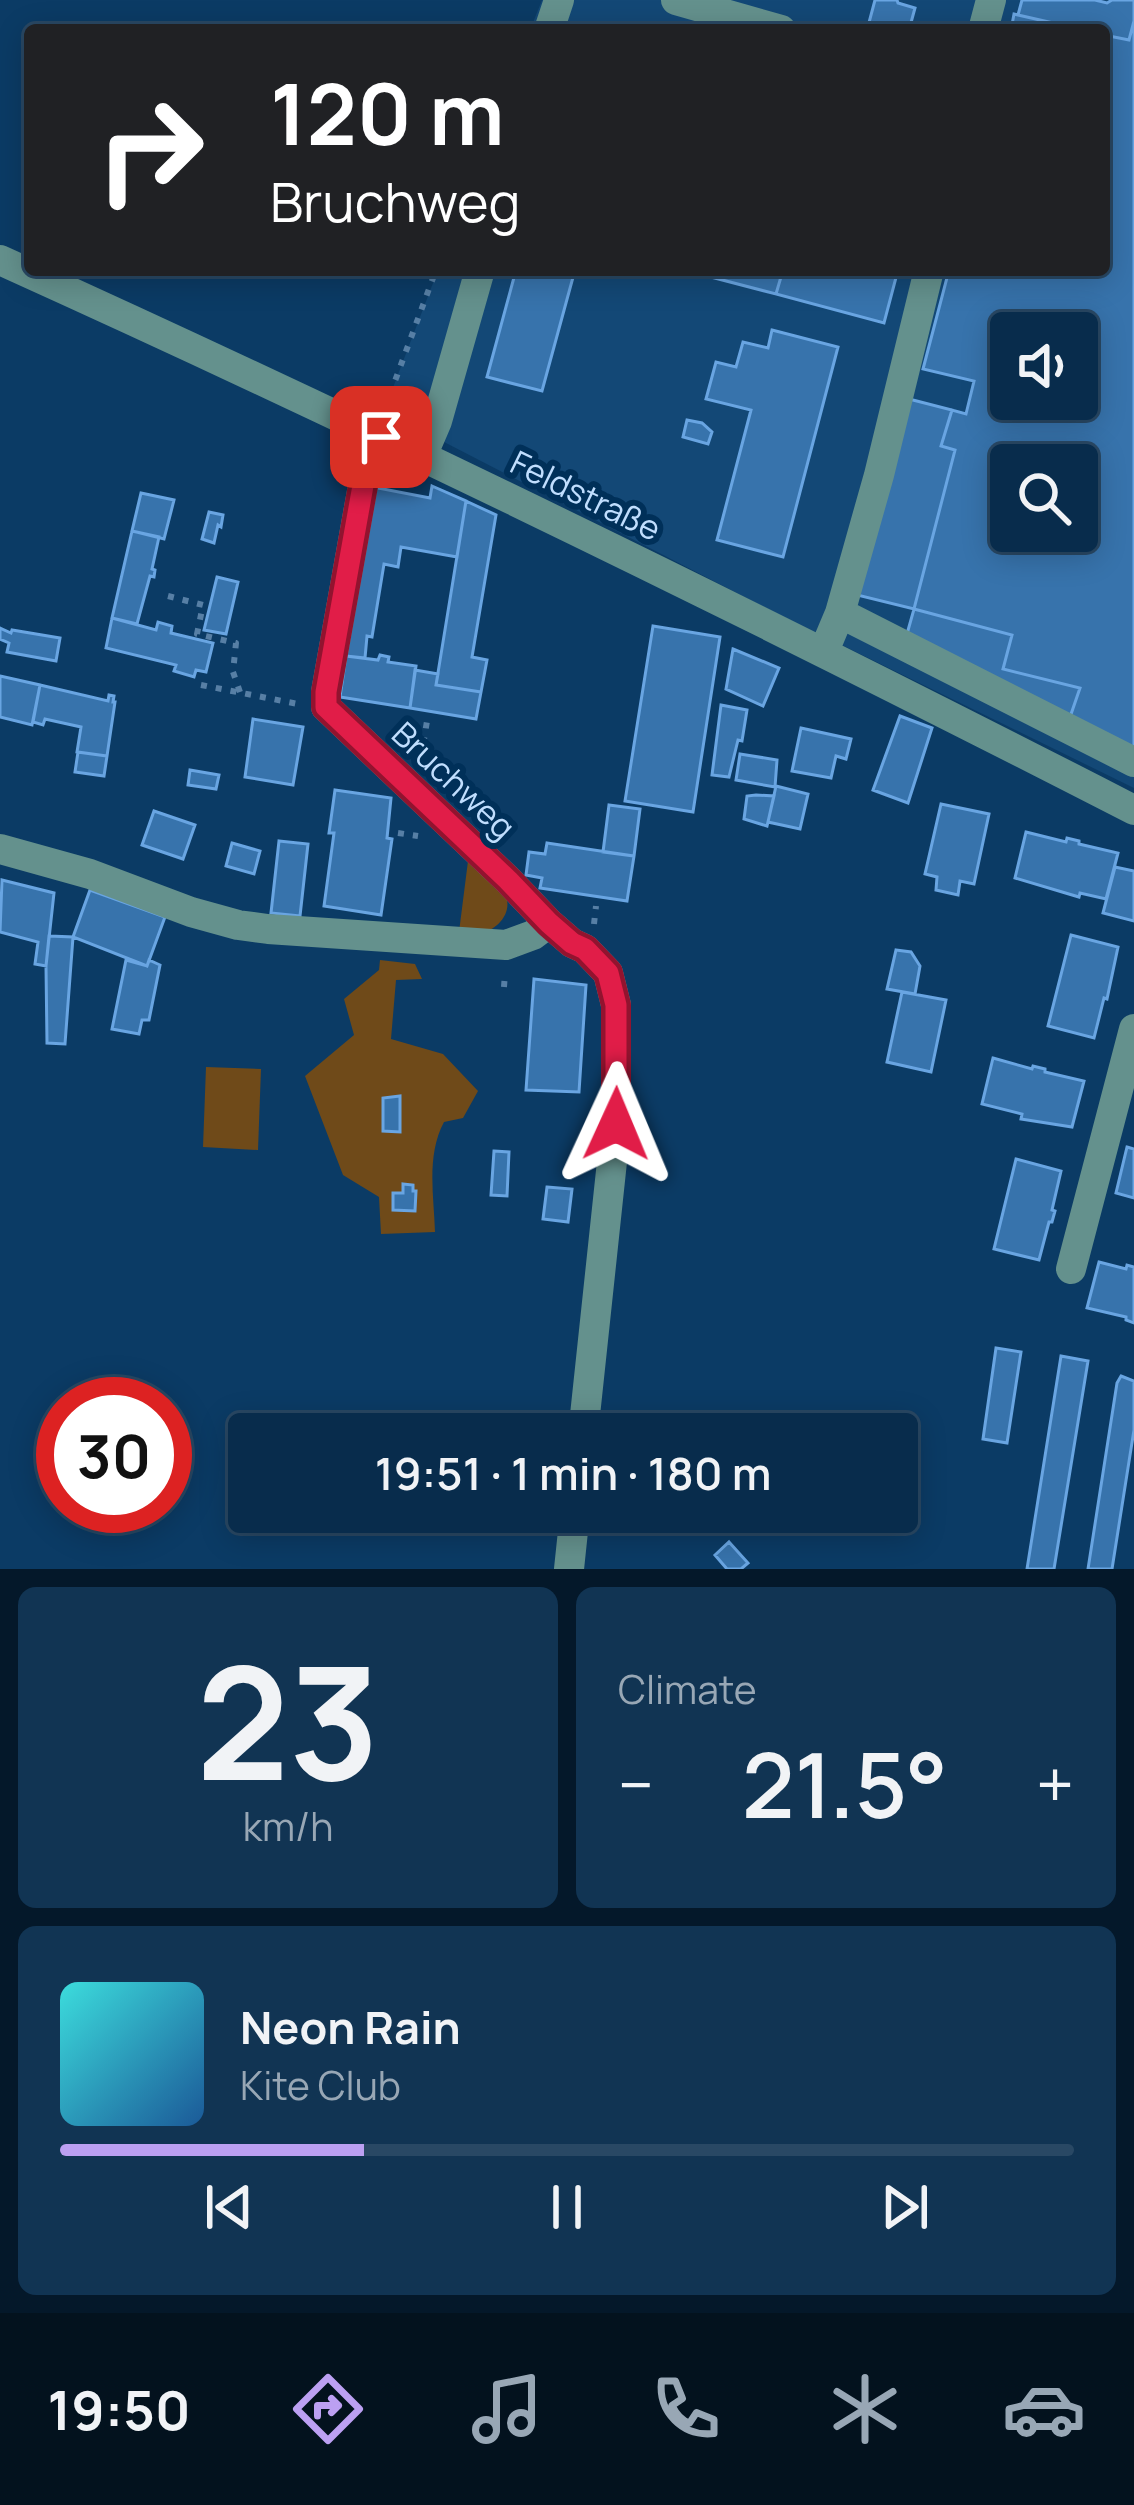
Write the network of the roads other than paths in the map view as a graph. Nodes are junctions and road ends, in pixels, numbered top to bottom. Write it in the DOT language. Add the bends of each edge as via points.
graph roads {
  1 [pos="676,0"];
  2 [pos="760,24"];
  3 [pos="37,276"];
  4 [pos="478,276"];
  5 [pos="928,276"];
  6 [pos="383,424"];
  7 [pos="422,456"];
  8 [pos="840,613"];
  9 [pos="824,652"];
  10 [pos="1134,762"];
  11 [pos="1134,810"];
  12 [pos="0,849"];
  13 [pos="549,923"];
  14 [pos="1134,1029"];
  15 [pos="1071,1269"];
  16 [pos="586,1413"];
  17 [pos="573,1533"];
  18 [pos="569,1569"];
  1 -- 2 [label="street"];
  3 -- 6 [label="street, Feldstraße"];
  4 -- 7 [label="street"];
  5 -- 8 [label="street"];
  6 -- 7 [label="street, Feldstraße"];
  6 -- 13 [label="street, Bruchweg" via="364,480 326,692 336,717"];
  7 -- 9 [label="street, Feldstraße"];
  8 -- 9 [label="street"];
  8 -- 10 [label="street"];
  9 -- 11 [label="street, Feldstraße"];
  12 -- 13 [label="street" via="214,920 268,929 506,945"];
  13 -- 16 [label="street, Bruchweg" via="608,973 616,1005 616,1124"];
  14 -- 15 [label="street"];
  17 -- 18 [label="street"];
}
